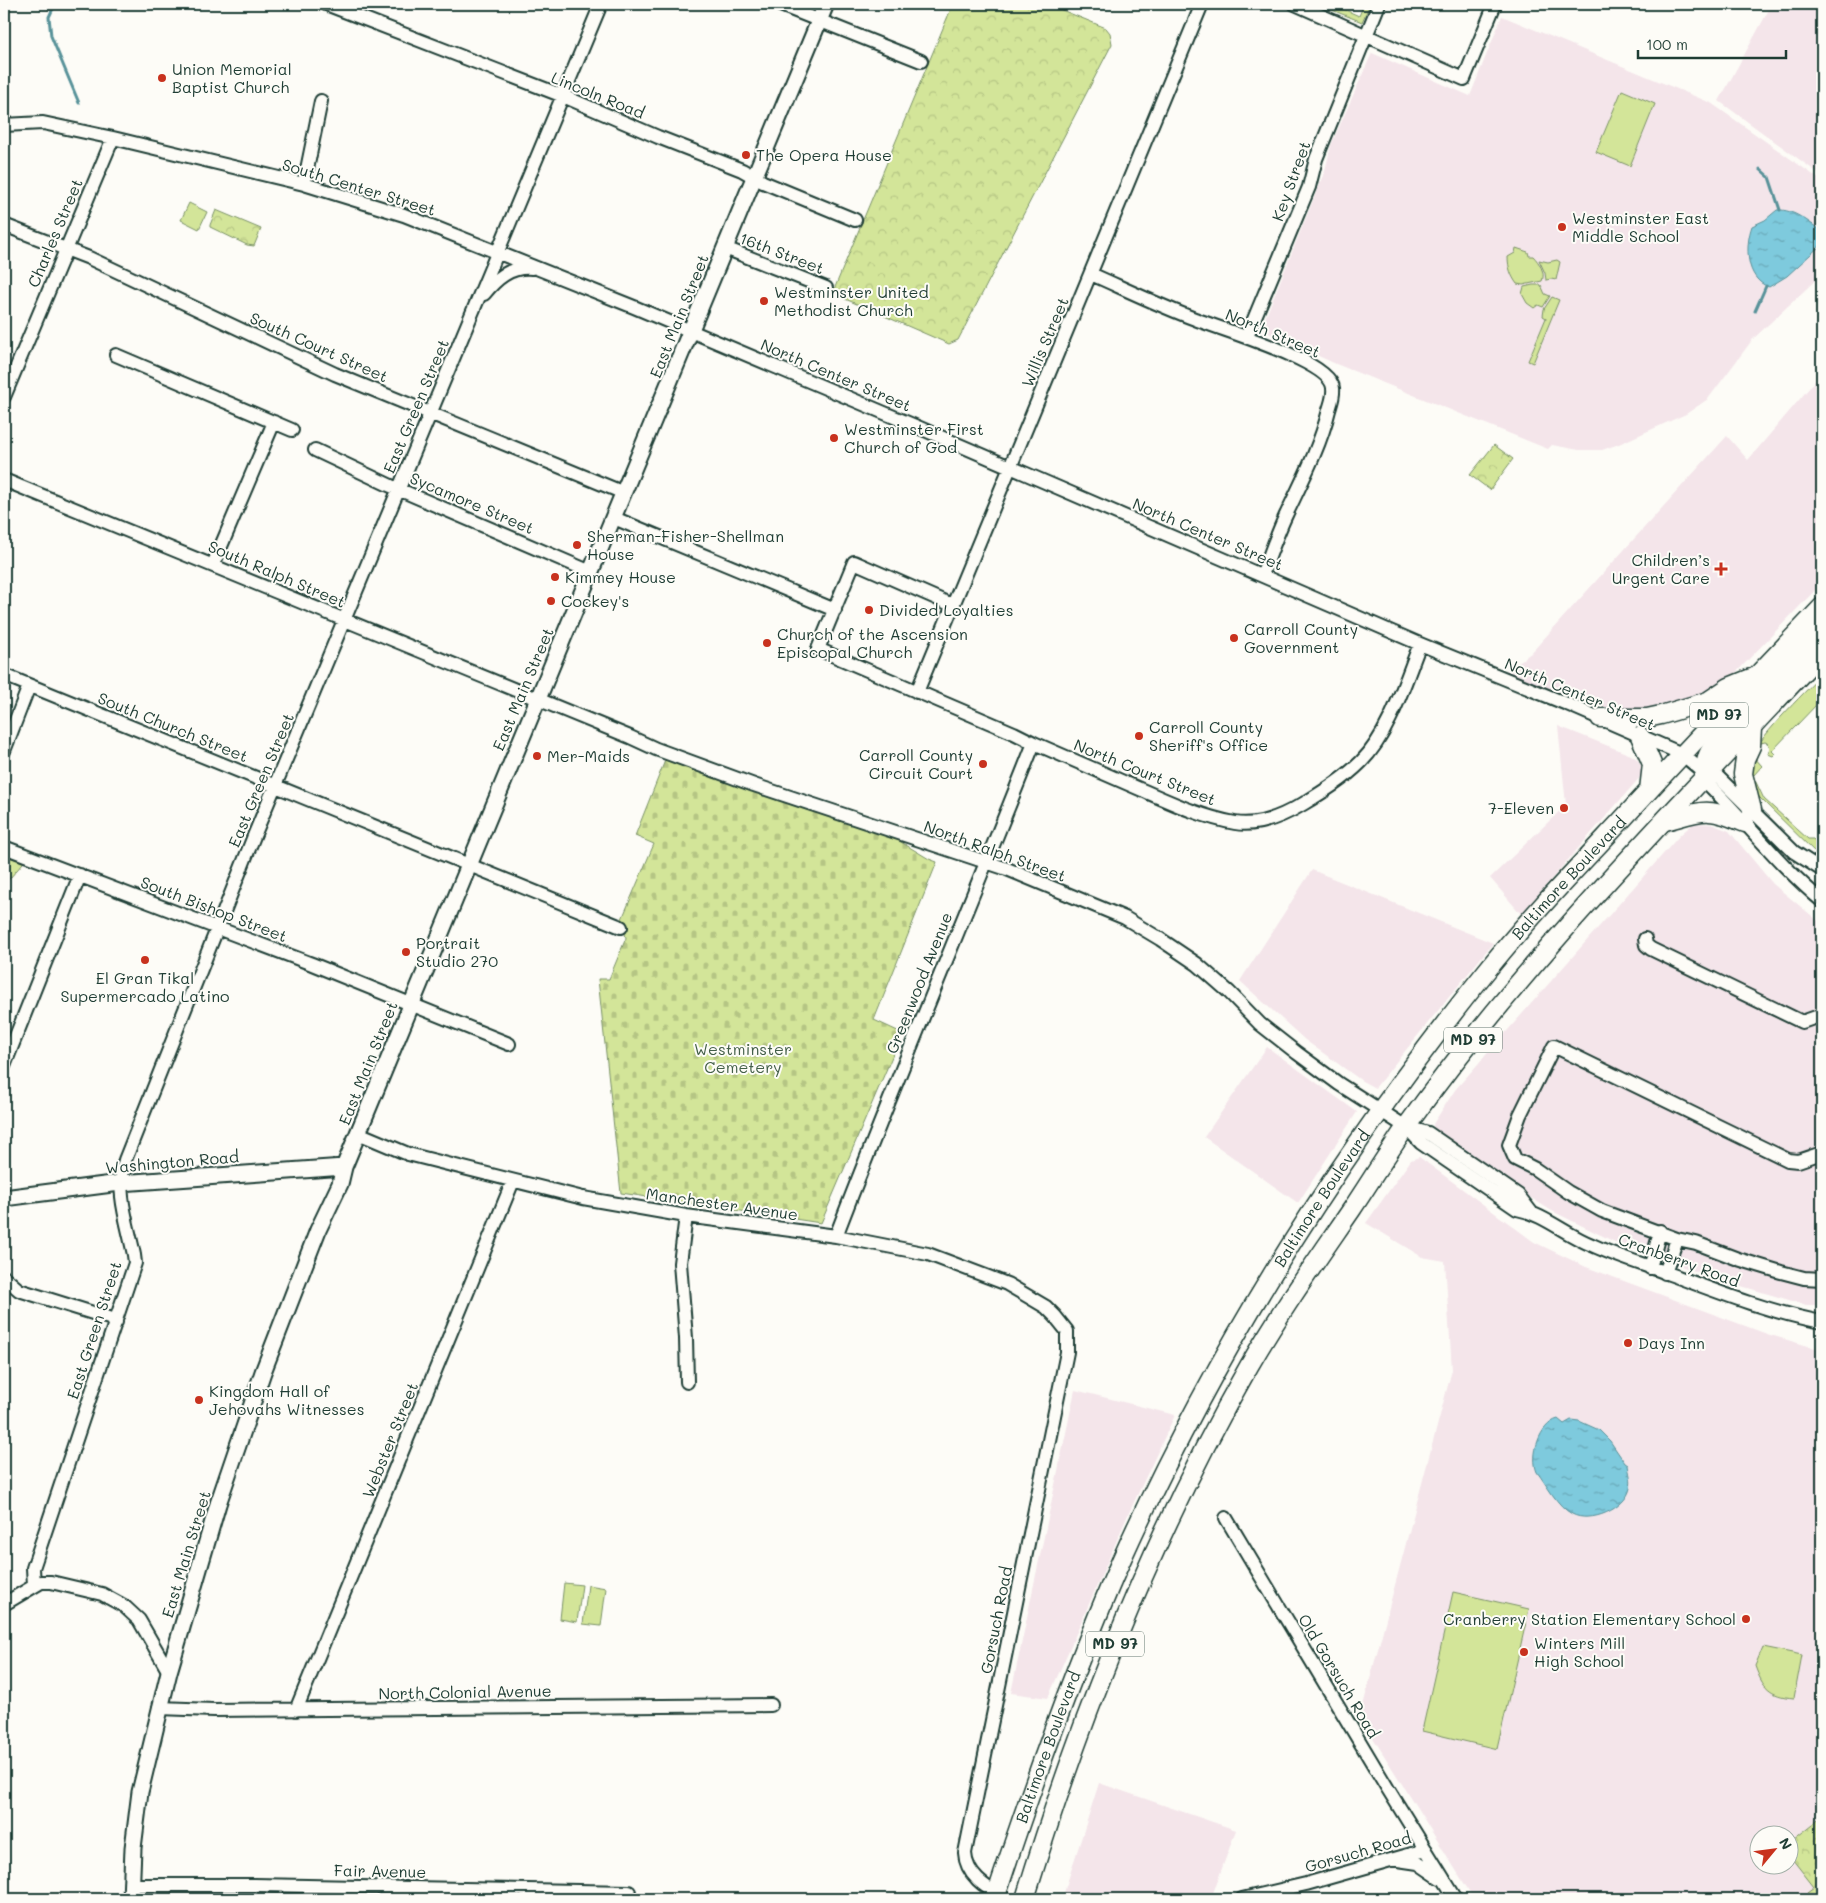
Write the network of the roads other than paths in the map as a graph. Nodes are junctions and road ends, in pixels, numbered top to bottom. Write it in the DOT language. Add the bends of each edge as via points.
graph roads {
  1 [pos="326,4"];
  2 [pos="600,4"];
  3 [pos="778,4"];
  4 [pos="826,4"];
  5 [pos="1202,4"];
  6 [pos="1295,4"];
  7 [pos="1379,4"];
  8 [pos="1495,4"];
  9 [pos="340,6"];
  10 [pos="819,20"];
  11 [pos="1367,36"];
  12 [pos="921,61"];
  13 [pos="563,96"];
  14 [pos="321,101"];
  15 [pos="4,125"];
  16 [pos="113,138"];
  17 [pos="755,178"];
  18 [pos="304,184"];
  19 [pos="855,220"];
  20 [pos="4,225"];
  21 [pos="726,248"];
  22 [pos="67,249"];
  23 [pos="497,252"];
  24 [pos="542,270"];
  25 [pos="1091,274"];
  26 [pos="826,288"];
  27 [pos="470,318"];
  28 [pos="692,331"];
  29 [pos="1247,336"];
  30 [pos="116,355"];
  31 [pos="4,397"];
  32 [pos="430,414"];
  33 [pos="274,422"];
  34 [pos="292,430"];
  35 [pos="315,450"];
  36 [pos="1009,467"];
  37 [pos="4,480"];
  38 [pos="399,490"];
  39 [pos="624,493"];
  40 [pos="614,518"];
  41 [pos="213,565"];
  42 [pos="591,572"];
  43 [pos="1262,575"];
  44 [pos="952,605"];
  45 [pos="1822,607"];
  46 [pos="835,610"];
  47 [pos="345,620"];
  48 [pos="1822,628"];
  49 [pos="1420,644"];
  50 [pos="1822,652"];
  51 [pos="4,675"];
  52 [pos="1756,676"];
  53 [pos="29,686"];
  54 [pos="917,692"];
  55 [pos="538,699"];
  56 [pos="1600,718"];
  57 [pos="1752,728"];
  58 [pos="1640,736"];
  59 [pos="1034,743"];
  60 [pos="4,751"];
  61 [pos="1682,754"];
  62 [pos="1707,775"];
  63 [pos="276,786"];
  64 [pos="1649,790"];
  65 [pos="1749,816"];
  66 [pos="1665,822"];
  67 [pos="4,847"];
  68 [pos="986,863"];
  69 [pos="469,864"];
  70 [pos="1822,870"];
  71 [pos="80,875"];
  72 [pos="1808,890"];
  73 [pos="1822,894"];
  74 [pos="1822,901"];
  75 [pos="217,928"];
  76 [pos="621,928"];
  77 [pos="1645,939"];
  78 [pos="411,1005"];
  79 [pos="1822,1015"];
  80 [pos="509,1044"];
  81 [pos="4,1066"];
  82 [pos="1393,1119"];
  83 [pos="358,1133"];
  84 [pos="1822,1153"];
  85 [pos="344,1167"];
  86 [pos="513,1181"];
  87 [pos="120,1183"];
  88 [pos="4,1198"];
  89 [pos="686,1216"];
  90 [pos="1660,1232"];
  91 [pos="836,1236"];
  92 [pos="1677,1239"];
  93 [pos="1650,1268"];
  94 [pos="1665,1273"];
  95 [pos="4,1277"];
  96 [pos="1822,1279"];
  97 [pos="116,1322"];
  98 [pos="1822,1322"];
  99 [pos="1067,1331"];
  100 [pos="687,1382"];
  101 [pos="1226,1518"];
  102 [pos="34,1585"];
  103 [pos="4,1604"];
  104 [pos="169,1672"];
  105 [pos="771,1705"];
  106 [pos="159,1708"];
  107 [pos="296,1710"];
  108 [pos="1426,1850"];
  109 [pos="1388,1860"];
  110 [pos="1448,1885"];
  111 [pos="131,1892"];
  112 [pos="629,1892"];
  113 [pos="999,1898"];
  114 [pos="1025,1899"];
  115 [pos="1242,1899"];
  116 [pos="1456,1899"];
  1 -- 9 [label="street, Lincoln Road"];
  2 -- 13 [label="street, East Green Street"];
  3 -- 10 [label="street"];
  4 -- 10 [label="main road, East Main Street"];
  5 -- 25 [label="street, Willis Street"];
  6 -- 11 [label="street"];
  7 -- 11 [label="street, Key Street"];
  8 -- 11 [label="street" via="1464,79"];
  9 -- 13 [label="street, Lincoln Road"];
  10 -- 12 [label="street"];
  10 -- 17 [label="main road, East Main Street"];
  11 -- 29 [label="street, Key Street"];
  13 -- 17 [label="street, Lincoln Road"];
  13 -- 23 [label="street, East Green Street"];
  14 -- 18 [label="street"];
  15 -- 16 [label="street, South Center Street" via="43,123"];
  16 -- 18 [label="street, South Center Street"];
  16 -- 22 [label="street, Charles Street"];
  17 -- 19 [label="street, Lincoln Road"];
  17 -- 21 [label="main road, East Main Street"];
  18 -- 23 [label="street, South Center Street" via="404,215"];
  20 -- 22 [label="street, South Court Street"];
  21 -- 26 [label="street, 16th Street"];
  21 -- 28 [label="main road, East Main Street"];
  22 -- 31 [label="street, Charles Street"];
  22 -- 32 [label="street, South Court Street" via="335,374"];
  23 -- 24 [label="street, South Center Street"];
  23 -- 27 [label="street, East Green Street"];
  24 -- 27 [label="street" via="520,268 504,274 493,283"];
  24 -- 28 [label="street, South Center Street"];
  25 -- 29 [label="street, North Street" via="1195,320"];
  25 -- 36 [label="street, Willis Street"];
  27 -- 32 [label="street, East Green Street"];
  28 -- 36 [label="street, North Center Street"];
  28 -- 39 [label="main road, East Main Street"];
  29 -- 43 [label="street, North Street" via="1324,372 1331,379 1334,390 1324,430"];
  30 -- 33 [label="street"];
  32 -- 38 [label="street, East Green Street"];
  32 -- 39 [label="street, South Court Street"];
  33 -- 34 [label="street"];
  33 -- 41 [label="street"];
  35 -- 38 [label="street, Sycamore Street"];
  36 -- 43 [label="street, North Center Street"];
  36 -- 44 [label="street, Willis Street"];
  37 -- 41 [label="street, South Ralph Street"];
  38 -- 42 [label="street, Sycamore Street"];
  38 -- 47 [label="street, East Green Street"];
  39 -- 40 [label="main road, East Main Street"];
  40 -- 42 [label="main road, East Main Street"];
  40 -- 46 [label="street"];
  41 -- 47 [label="street, South Ralph Street"];
  42 -- 55 [label="main road, East Main Street"];
  43 -- 49 [label="street, North Center Street"];
  44 -- 46 [label="street" via="854,562"];
  44 -- 54 [label="street, Willis Street"];
  45 -- 52 [label="highway, Baltimore Boulevard / MD 97"];
  46 -- 54 [label="street, North Court Street" via="818,649"];
  47 -- 55 [label="street, South Ralph Street"];
  47 -- 63 [label="street, East Green Street"];
  48 -- 62 [label="highway" via="1708,752 1705,761"];
  49 -- 56 [label="street, North Center Street"];
  49 -- 59 [label="street, North Court Street" via="1380,736 1361,762 1311,799 1262,821 1236,823 1192,811"];
  50 -- 57 [label="highway, Baltimore Boulevard / MD 97"];
  51 -- 53 [label="street, South Church Street"];
  52 -- 56 [label="highway" via="1729,687 1708,701 1661,715"];
  52 -- 61 [label="highway, Baltimore Boulevard / MD 97"];
  53 -- 60 [label="street"];
  53 -- 63 [label="street, South Church Street"];
  54 -- 59 [label="street, North Court Street"];
  55 -- 68 [label="street, North Ralph Street" via="656,749"];
  55 -- 69 [label="main road, East Main Street"];
  56 -- 58 [label="street, North Center Street"];
  57 -- 62 [label="highway, Baltimore Boulevard / MD 97"];
  57 -- 65 [label="highway" via="1744,774"];
  58 -- 61 [label="street, North Center Street"];
  58 -- 64 [label="highway" via="1652,764"];
  59 -- 68 [label="street, Greenwood Avenue"];
  61 -- 62 [label="street, North Center Street"];
  61 -- 64 [label="highway, Baltimore Boulevard / MD 97"];
  62 -- 65 [label="street, North Center Street" via="1710,786"];
  62 -- 66 [label="highway, Baltimore Boulevard / MD 97"];
  63 -- 69 [label="street, South Church Street"];
  63 -- 75 [label="street, East Green Street"];
  64 -- 82 [label="highway, Baltimore Boulevard / MD 97" via="1488,969"];
  65 -- 66 [label="highway" via="1696,812"];
  65 -- 70 [label="street, North Center Street"];
  65 -- 72 [label="street, North Center Street"];
  66 -- 82 [label="highway, Baltimore Boulevard / MD 97" via="1543,955 1464,1052"];
  67 -- 71 [label="street, South Bishop Street"];
  68 -- 82 [label="street, North Ralph Street" via="1125,918 1160,939 1197,964 1260,1024 1294,1051"];
  68 -- 91 [label="street, Greenwood Avenue"];
  69 -- 76 [label="street, South Church Street"];
  69 -- 78 [label="main road, East Main Street"];
  71 -- 75 [label="street, South Bishop Street"];
  71 -- 81 [label="street"];
  72 -- 73 [label="street"];
  72 -- 74 [label="street, North Center Street"];
  75 -- 78 [label="street, South Bishop Street"];
  75 -- 87 [label="street, East Green Street" via="134,1134"];
  77 -- 79 [label="street" via="1651,949 1802,1022"];
  78 -- 80 [label="street, South Bishop Street"];
  78 -- 83 [label="main road, East Main Street"];
  82 -- 93 [label="street, Cranberry Road" via="1421,1143 1517,1209 1530,1212 1591,1245"];
  82 -- 113 [label="highway, Baltimore Boulevard / MD 97" via="1305,1220 1223,1358 1177,1444 1090,1634 1029,1796"];
  82 -- 114 [label="highway, Baltimore Boulevard / MD 97" via="1247,1371 1196,1466 1135,1595 1101,1677"];
  83 -- 85 [label="main road, East Main Street"];
  83 -- 86 [label="street, Manchester Avenue" via="403,1153"];
  84 -- 90 [label="street" via="1798,1161 1788,1160 1554,1046 1512,1134 1509,1145 1515,1159 1602,1211"];
  85 -- 87 [label="main road, Washington Road"];
  85 -- 104 [label="main road, East Main Street" via="327,1191 318,1230 262,1372"];
  86 -- 89 [label="street, Manchester Avenue" via="583,1198"];
  86 -- 107 [label="street, Webster Street"];
  87 -- 88 [label="main road, Washington Road"];
  87 -- 97 [label="street, East Green Street" via="135,1263"];
  89 -- 91 [label="street, Manchester Avenue"];
  89 -- 100 [label="street" via="680,1262"];
  90 -- 92 [label="street"];
  90 -- 93 [label="street"];
  91 -- 99 [label="street, Manchester Avenue" via="928,1254 1007,1284 1046,1307"];
  92 -- 94 [label="street"];
  92 -- 96 [label="street" via="1781,1272"];
  93 -- 94 [label="street, Cranberry Road"];
  94 -- 98 [label="street, Cranberry Road" via="1737,1299"];
  95 -- 97 [label="street" via="20,1290"];
  97 -- 102 [label="street, East Green Street" via="33,1568"];
  99 -- 113 [label="street, Gorsuch Road" via="1067,1352 966,1844 969,1870"];
  101 -- 108 [label="street, Old Gorsuch Road"];
  102 -- 103 [label="street"];
  102 -- 104 [label="street" via="51,1582 91,1591 124,1606 139,1620"];
  104 -- 106 [label="main road, East Main Street"];
  105 -- 107 [label="street, North Colonial Avenue"];
  106 -- 107 [label="street, North Colonial Avenue"];
  106 -- 111 [label="main road, East Main Street" via="136,1818"];
  108 -- 109 [label="street, Gorsuch Road"];
  108 -- 110 [label="street, Gorsuch Road"];
  109 -- 110 [label="street" via="1418,1863"];
  109 -- 115 [label="street, Gorsuch Road"];
  110 -- 116 [label="street, Gorsuch Road"];
  111 -- 112 [label="street, Fair Avenue" via="265,1885"];
}
